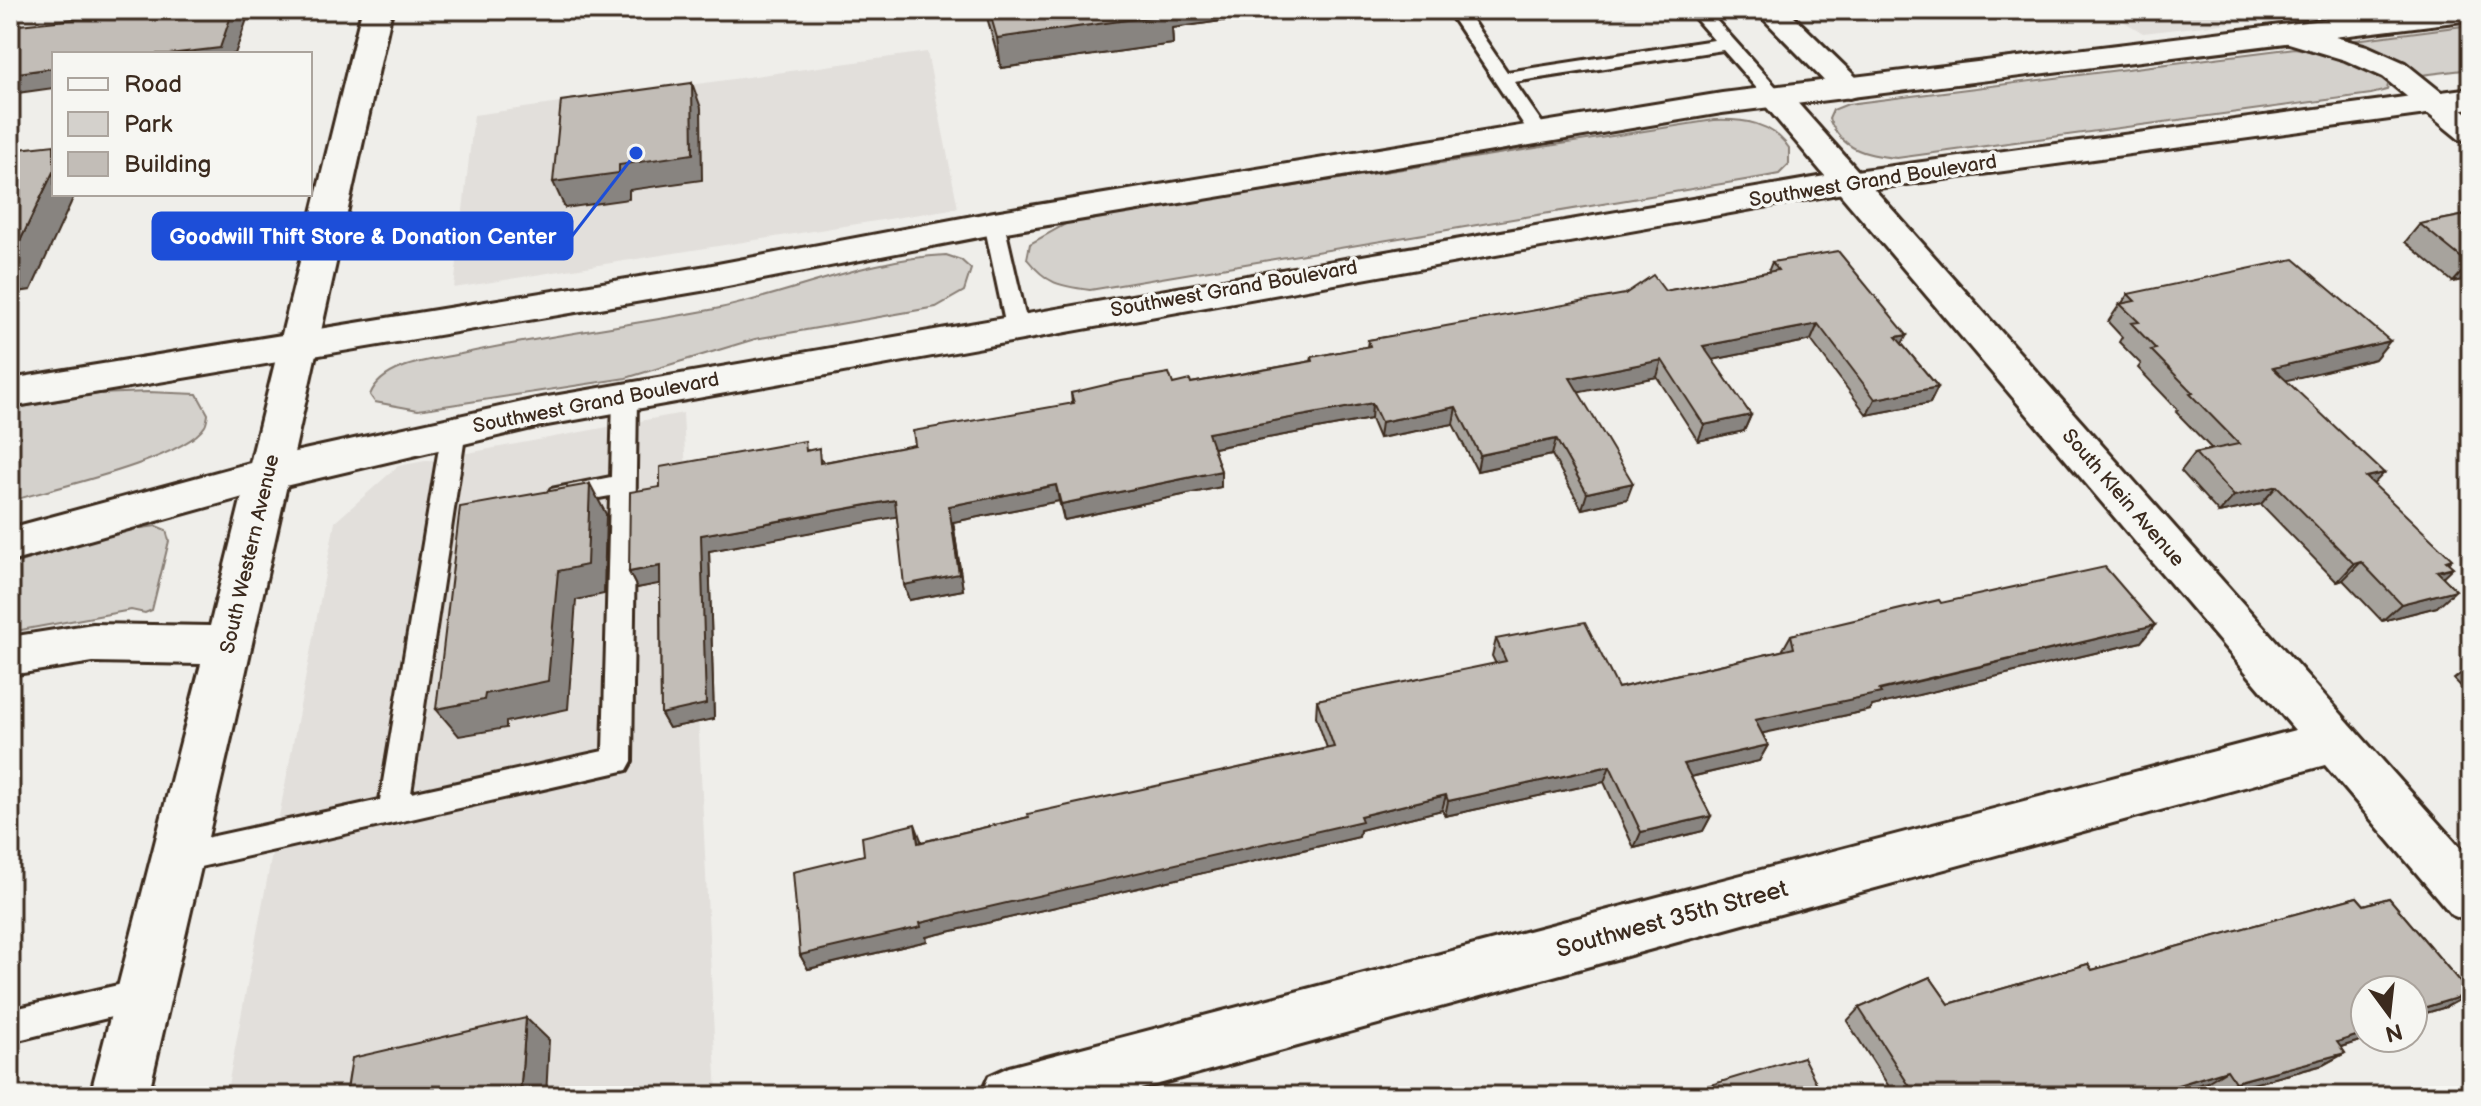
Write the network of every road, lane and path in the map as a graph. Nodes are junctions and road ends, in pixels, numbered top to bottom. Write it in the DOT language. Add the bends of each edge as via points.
graph roads {
  1 [pos="377,10"];
  2 [pos="1456,10"];
  3 [pos="1697,10"];
  4 [pos="1770,10"];
  5 [pos="2471,11"];
  6 [pos="2293,34"];
  7 [pos="1727,44"];
  8 [pos="1502,78"];
  9 [pos="1849,88"];
  10 [pos="1775,97"];
  11 [pos="2471,98"];
  12 [pos="2435,102"];
  13 [pos="2471,132"];
  14 [pos="1539,133"];
  15 [pos="1848,182"];
  16 [pos="994,223"];
  17 [pos="1017,327"];
  18 [pos="297,345"];
  19 [pos="10,393"];
  20 [pos="625,397"];
  21 [pos="454,430"];
  22 [pos="268,473"];
  23 [pos="623,484"];
  24 [pos="532,501"];
  25 [pos="470,513"];
  26 [pos="440,519"];
  27 [pos="10,545"];
  28 [pos="229,645"];
  29 [pos="10,656"];
  30 [pos="2335,741"];
  31 [pos="393,811"];
  32 [pos="178,858"];
  33 [pos="2471,898"];
  34 [pos="144,995"];
  35 [pos="10,1026"];
  36 [pos="119,1096"];
  37 [pos="1009,1096"];
  1 -- 18 [label="street, South Western Avenue"];
  2 -- 8 [label="lane"];
  3 -- 7 [label="lane"];
  4 -- 9 [label="street"];
  5 -- 6 [label="street"];
  6 -- 9 [label="street"];
  6 -- 12 [label="street" via="2378,62"];
  7 -- 8 [label="lane"];
  7 -- 10 [label="lane"];
  8 -- 14 [label="lane"];
  9 -- 10 [label="street"];
  10 -- 14 [label="street"];
  10 -- 15 [label="street, South Klein Avenue"];
  11 -- 12 [label="street, Southwest Grand Boulevard"];
  12 -- 13 [label="street"];
  12 -- 15 [label="street, Southwest Grand Boulevard"];
  14 -- 16 [label="street"];
  15 -- 17 [label="street, Southwest Grand Boulevard"];
  15 -- 30 [label="street, South Klein Avenue"];
  16 -- 17 [label="lane"];
  16 -- 18 [label="street" via="691,281"];
  17 -- 20 [label="street, Southwest Grand Boulevard"];
  18 -- 19 [label="street"];
  18 -- 22 [label="street, South Western Avenue"];
  20 -- 21 [label="street, Southwest Grand Boulevard"];
  20 -- 23 [label="lane"];
  21 -- 22 [label="street, Southwest Grand Boulevard"];
  21 -- 26 [label="lane"];
  22 -- 27 [label="street, Southwest Grand Boulevard"];
  22 -- 28 [label="street, South Western Avenue"];
  23 -- 24 [label="lane"];
  23 -- 31 [label="lane" via="617,761"];
  25 -- 26 [label="lane"];
  26 -- 31 [label="lane"];
  28 -- 29 [label="street" via="93,643"];
  28 -- 32 [label="street, South Western Avenue"];
  30 -- 33 [label="street, South Klein Avenue"];
  30 -- 37 [label="street, Southwest 35th Street"];
  31 -- 32 [label="lane"];
  32 -- 34 [label="street, South Western Avenue"];
  34 -- 35 [label="lane"];
  34 -- 36 [label="street, South Western Avenue"];
}
